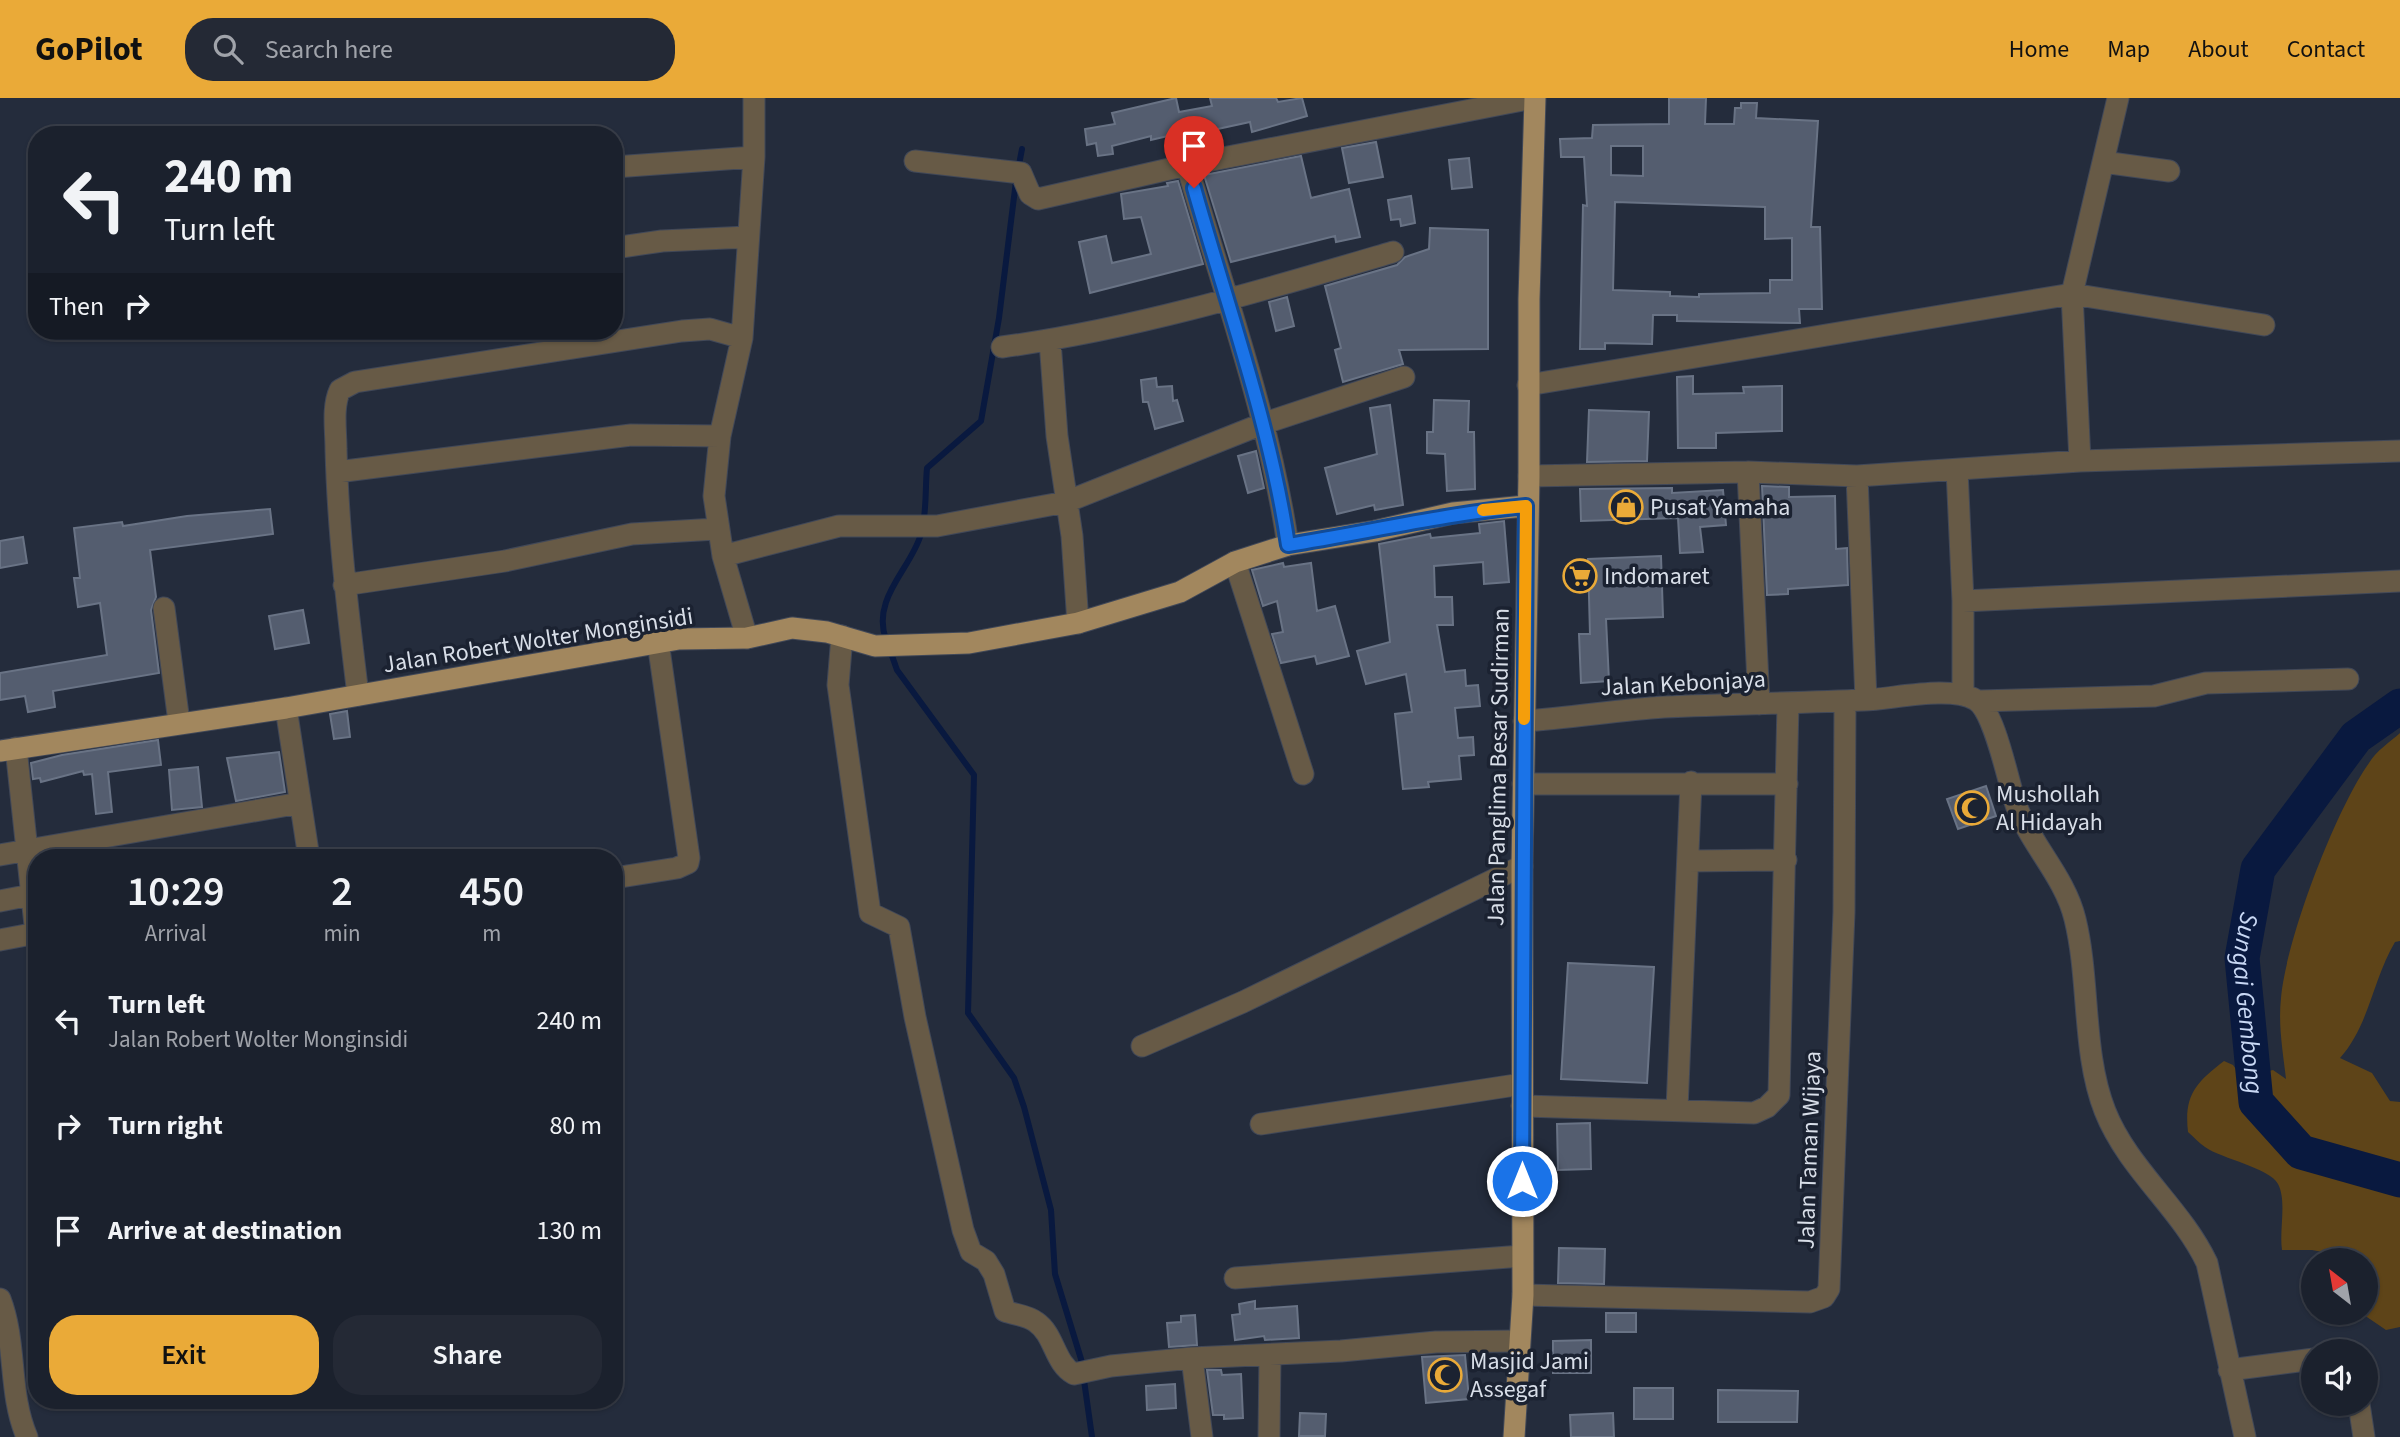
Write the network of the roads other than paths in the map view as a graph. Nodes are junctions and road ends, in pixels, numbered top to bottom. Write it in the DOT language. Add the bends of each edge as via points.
graph roads {
  1 [pos="754,98"];
  2 [pos="1534,98"];
  3 [pos="2118,98"];
  4 [pos="754,157"];
  5 [pos="915,162"];
  6 [pos="2103,162"];
  7 [pos="1187,165"];
  8 [pos="623,166"];
  9 [pos="2169,171"];
  10 [pos="748,237"];
  11 [pos="623,247"];
  12 [pos="1393,252"];
  13 [pos="2072,294"];
  14 [pos="1226,301"];
  15 [pos="2264,326"];
  16 [pos="742,338"];
  17 [pos="1050,341"];
  18 [pos="1002,347"];
  19 [pos="1404,377"];
  20 [pos="1528,385"];
  21 [pos="1262,424"];
  22 [pos="720,436"];
  23 [pos="2400,452"];
  24 [pos="2080,461"];
  25 [pos="1957,470"];
  26 [pos="337,472"];
  27 [pos="1748,472"];
  28 [pos="1529,476"];
  29 [pos="1857,476"];
  30 [pos="1066,502"];
  31 [pos="1526,506"];
  32 [pos="716,529"];
  33 [pos="1288,545"];
  34 [pos="723,556"];
  35 [pos="1235,562"];
  36 [pos="2400,581"];
  37 [pos="344,585"];
  38 [pos="1963,600"];
  39 [pos="164,608"];
  40 [pos="1078,623"];
  41 [pos="842,636"];
  42 [pos="747,638"];
  43 [pos="658,642"];
  44 [pos="2348,679"];
  45 [pos="358,695"];
  46 [pos="1971,698"];
  47 [pos="1855,700"];
  48 [pos="1759,704"];
  49 [pos="1788,704"];
  50 [pos="286,708"];
  51 [pos="1524,721"];
  52 [pos="179,723"];
  53 [pos="8,750"];
  54 [pos="1303,774"];
  55 [pos="1691,782"];
  56 [pos="1523,784"];
  57 [pos="1787,784"];
  58 [pos="300,803"];
  59 [pos="32,849"];
  60 [pos="308,849"];
  61 [pos="26,850"];
  62 [pos="0,855"];
  63 [pos="1786,860"];
  64 [pos="1688,861"];
  65 [pos="1522,866"];
  66 [pos="28,868"];
  67 [pos="623,876"];
  68 [pos="28,896"];
  69 [pos="0,901"];
  70 [pos="28,935"];
  71 [pos="0,940"];
  72 [pos="1142,1046"];
  73 [pos="1522,1084"];
  74 [pos="1522,1106"];
  75 [pos="1677,1109"];
  76 [pos="1261,1124"];
  77 [pos="1522,1256"];
  78 [pos="1235,1278"];
  79 [pos="1522,1295"];
  80 [pos="0,1298"];
  81 [pos="1518,1341"];
  82 [pos="1270,1355"];
  83 [pos="1192,1358"];
  84 [pos="2301,1361"];
  85 [pos="2229,1370"];
  86 [pos="2361,1416"];
  87 [pos="27,1437"];
  88 [pos="1202,1437"];
  89 [pos="1269,1437"];
  90 [pos="1514,1437"];
  91 [pos="2245,1437"];
  92 [pos="2364,1437"];
  1 -- 4 [label="street"];
  2 -- 7 [label="street"];
  2 -- 20 [label="main road, Jalan Panglima Besar Sudirman"];
  3 -- 6 [label="street"];
  4 -- 8 [label="street"];
  4 -- 10 [label="street"];
  5 -- 7 [label="street" via="1014,171 1038,199"];
  6 -- 9 [label="street"];
  6 -- 13 [label="street"];
  7 -- 14 [label="street"];
  10 -- 11 [label="street"];
  10 -- 16 [label="street"];
  12 -- 14 [label="street"];
  13 -- 15 [label="street"];
  13 -- 20 [label="street"];
  13 -- 24 [label="street"];
  14 -- 17 [label="street"];
  14 -- 21 [label="street"];
  16 -- 22 [label="street"];
  16 -- 26 [label="street" via="710,329 682,331 355,382 337,397"];
  17 -- 18 [label="street"];
  17 -- 30 [label="street"];
  19 -- 21 [label="street"];
  20 -- 28 [label="main road, Jalan Panglima Besar Sudirman"];
  21 -- 30 [label="street"];
  21 -- 33 [label="street"];
  22 -- 26 [label="street" via="631,435"];
  22 -- 32 [label="street"];
  23 -- 24 [label="street"];
  24 -- 25 [label="street"];
  25 -- 29 [label="street"];
  25 -- 38 [label="street"];
  26 -- 37 [label="street"];
  27 -- 28 [label="street"];
  27 -- 29 [label="street"];
  27 -- 48 [label="street"];
  28 -- 31 [label="main road, Jalan Panglima Besar Sudirman"];
  29 -- 47 [label="street"];
  30 -- 34 [label="street" via="937,526 839,526"];
  30 -- 40 [label="street"];
  31 -- 33 [label="main road, Jalan Robert Wolter Monginsidi" via="1453,513"];
  31 -- 51 [label="main road, Jalan Panglima Besar Sudirman"];
  32 -- 34 [label="street"];
  32 -- 37 [label="street" via="632,534 505,561"];
  33 -- 35 [label="main road, Jalan Robert Wolter Monginsidi"];
  34 -- 42 [label="street"];
  35 -- 40 [label="main road, Jalan Robert Wolter Monginsidi" via="1180,592"];
  35 -- 54 [label="street"];
  36 -- 38 [label="street"];
  37 -- 45 [label="street"];
  38 -- 46 [label="street"];
  39 -- 52 [label="street"];
  40 -- 41 [label="main road, Jalan Robert Wolter Monginsidi" via="969,643 875,646"];
  41 -- 42 [label="main road, Jalan Robert Wolter Monginsidi" via="792,628"];
  41 -- 83 [label="street" via="838,685 870,913 899,927 968,1247 994,1274 1005,1311 1034,1320 1043,1328 1063,1368 1083,1373"];
  42 -- 43 [label="main road, Jalan Robert Wolter Monginsidi"];
  43 -- 45 [label="main road, Jalan Robert Wolter Monginsidi"];
  43 -- 67 [label="street" via="689,858 677,868"];
  44 -- 46 [label="street, Jalan Kebonjaya" via="2206,683 2154,696"];
  45 -- 50 [label="main road, Jalan Robert Wolter Monginsidi"];
  46 -- 47 [label="street, Jalan Kebonjaya"];
  46 -- 85 [label="street" via="1990,724 2016,805 2062,885 2075,919 2104,1110 2140,1172 2198,1245 2207,1264"];
  47 -- 49 [label="street, Jalan Kebonjaya"];
  47 -- 79 [label="street, Jalan Taman Wijaya" via="1829,1289 1824,1297 1810,1302"];
  48 -- 49 [label="street, Jalan Kebonjaya"];
  48 -- 51 [label="street, Jalan Kebonjaya"];
  49 -- 57 [label="street"];
  50 -- 52 [label="main road, Jalan Robert Wolter Monginsidi"];
  50 -- 58 [label="street"];
  51 -- 56 [label="main road, Jalan Panglima Besar Sudirman"];
  52 -- 53 [label="main road, Jalan Robert Wolter Monginsidi"];
  53 -- 61 [label="street"];
  55 -- 56 [label="street"];
  55 -- 57 [label="street"];
  55 -- 64 [label="street"];
  56 -- 65 [label="main road, Jalan Panglima Besar Sudirman"];
  57 -- 63 [label="street"];
  58 -- 59 [label="street"];
  58 -- 60 [label="street"];
  61 -- 62 [label="street"];
  61 -- 66 [label="street"];
  63 -- 64 [label="street"];
  63 -- 75 [label="street" via="1779,1095 1754,1113"];
  64 -- 75 [label="street"];
  65 -- 72 [label="street"];
  65 -- 73 [label="main road, Jalan Panglima Besar Sudirman"];
  68 -- 69 [label="street"];
  70 -- 71 [label="street"];
  73 -- 74 [label="main road, Jalan Panglima Besar Sudirman"];
  73 -- 76 [label="street"];
  74 -- 75 [label="street"];
  74 -- 77 [label="main road, Jalan Panglima Besar Sudirman"];
  77 -- 78 [label="street"];
  77 -- 79 [label="main road, Jalan Panglima Besar Sudirman"];
  79 -- 81 [label="main road, Jalan Panglima Besar Sudirman"];
  80 -- 87 [label="street" via="17,1406"];
  81 -- 82 [label="street" via="1436,1342"];
  81 -- 90 [label="main road, Jalan Panglima Besar Sudirman"];
  82 -- 83 [label="street"];
  82 -- 89 [label="street"];
  83 -- 88 [label="street"];
  84 -- 85 [label="street"];
  85 -- 91 [label="street"];
  86 -- 92 [label="street"];
}
